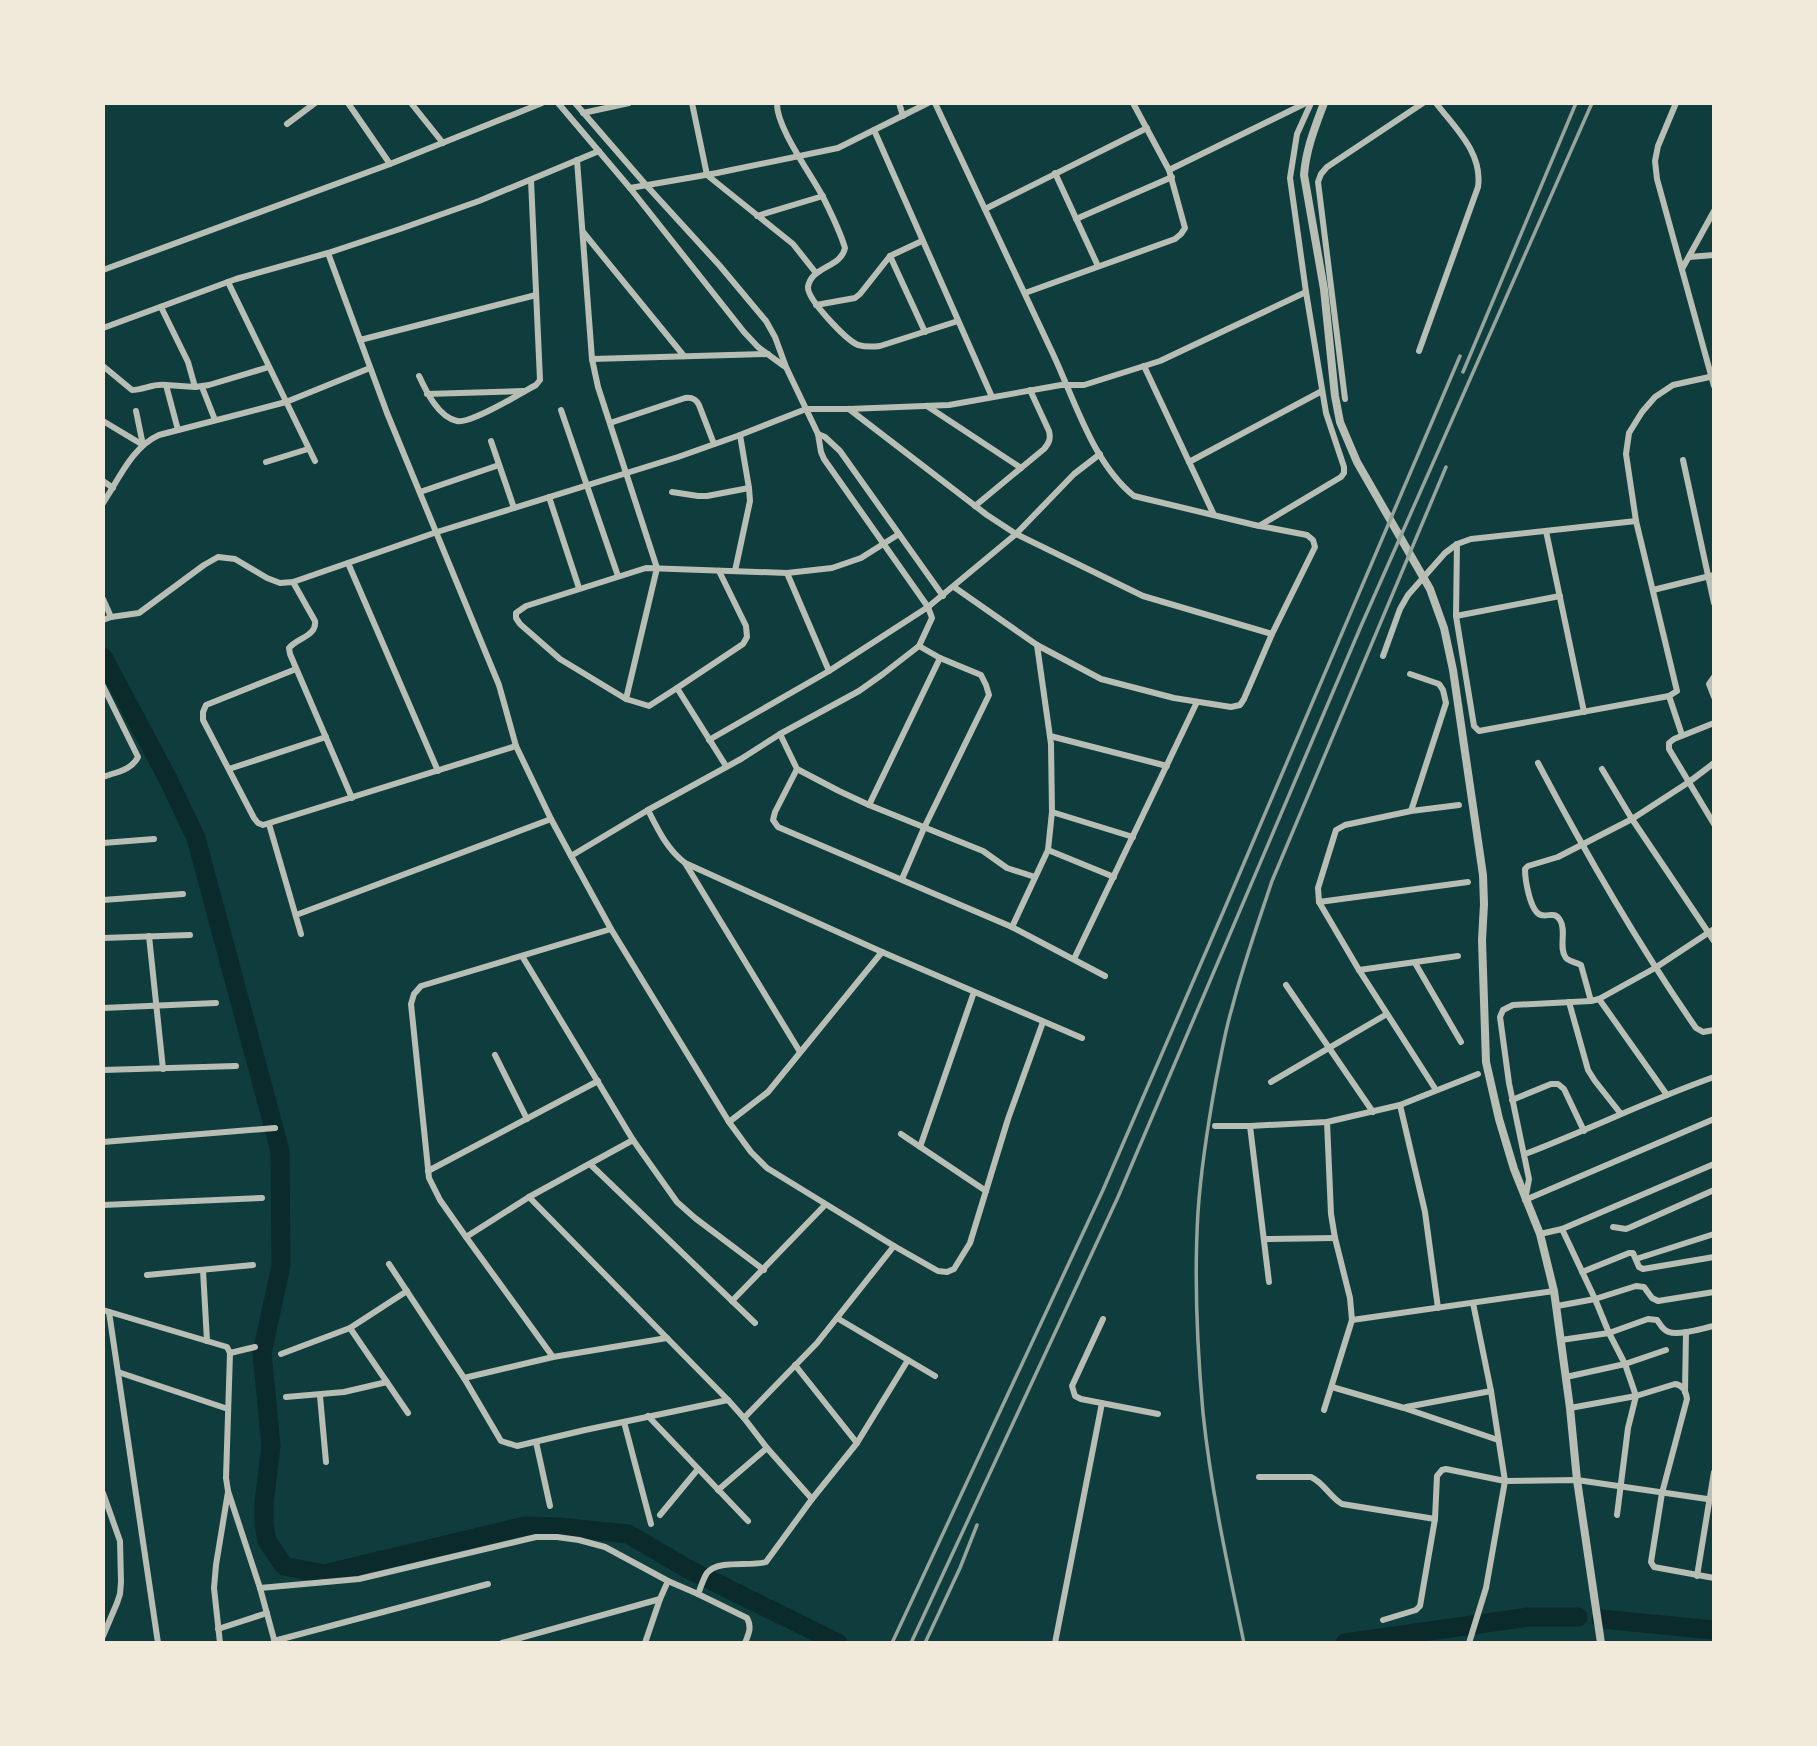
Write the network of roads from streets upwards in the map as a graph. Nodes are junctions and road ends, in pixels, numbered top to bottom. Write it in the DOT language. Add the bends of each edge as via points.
graph roads {
  1 [pos="315,103"];
  2 [pos="348,103"];
  3 [pos="411,103"];
  4 [pos="542,103"];
  5 [pos="558,103"];
  6 [pos="575,103"];
  7 [pos="692,103"];
  8 [pos="776,103"];
  9 [pos="899,103"];
  10 [pos="928,103"];
  11 [pos="935,103"];
  12 [pos="1133,103"];
  13 [pos="1309,103"];
  14 [pos="1324,103"];
  15 [pos="1423,103"];
  16 [pos="1436,103"];
  17 [pos="1676,103"];
  18 [pos="624,104"];
  19 [pos="583,113"];
  20 [pos="903,116"];
  21 [pos="287,124"];
  22 [pos="1147,128"];
  23 [pos="873,130"];
  24 [pos="443,143"];
  25 [pos="599,152"];
  26 [pos="799,156"];
  27 [pos="578,160"];
  28 [pos="390,164"];
  29 [pos="1055,173"];
  30 [pos="1171,174"];
  31 [pos="707,175"];
  32 [pos="531,180"];
  33 [pos="646,185"];
  34 [pos="630,188"];
  35 [pos="823,197"];
  36 [pos="985,209"];
  37 [pos="1714,211"];
  38 [pos="757,216"];
  39 [pos="1076,219"];
  40 [pos="582,230"];
  41 [pos="922,240"];
  42 [pos="328,253"];
  43 [pos="1714,255"];
  44 [pos="890,256"];
  45 [pos="1689,257"];
  46 [pos="1098,267"];
  47 [pos="1682,269"];
  48 [pos="103,270"];
  49 [pos="816,273"];
  50 [pos="228,282"];
  51 [pos="1306,292"];
  52 [pos="1025,293"];
  53 [pos="537,295"];
  54 [pos="816,305"];
  55 [pos="161,307"];
  56 [pos="958,321"];
  57 [pos="103,328"];
  58 [pos="925,332"];
  59 [pos="360,340"];
  60 [pos="1419,351"];
  61 [pos="768,354"];
  62 [pos="684,356"];
  63 [pos="592,359"];
  64 [pos="103,366"];
  65 [pos="1144,366"];
  66 [pos="269,367"];
  67 [pos="786,367"];
  68 [pos="370,368"];
  69 [pos="419,376"];
  70 [pos="1713,376"];
  71 [pos="166,385"];
  72 [pos="1068,385"];
  73 [pos="1714,386"];
  74 [pos="198,387"];
  75 [pos="1031,390"];
  76 [pos="525,391"];
  77 [pos="1322,391"];
  78 [pos="427,394"];
  79 [pos="992,397"];
  80 [pos="1345,399"];
  81 [pos="286,402"];
  82 [pos="927,406"];
  83 [pos="806,409"];
  84 [pos="849,409"];
  85 [pos="562,410"];
  86 [pos="136,411"];
  87 [pos="103,421"];
  88 [pos="215,421"];
  89 [pos="610,423"];
  90 [pos="178,430"];
  91 [pos="818,434"];
  92 [pos="740,435"];
  93 [pos="491,441"];
  94 [pos="714,444"];
  95 [pos="143,445"];
  96 [pos="309,449"];
  97 [pos="1100,454"];
  98 [pos="1683,460"];
  99 [pos="315,461"];
  100 [pos="266,462"];
  101 [pos="1189,462"];
  102 [pos="499,465"];
  103 [pos="1021,468"];
  104 [pos="626,473"];
  105 [pos="103,481"];
  106 [pos="587,485"];
  107 [pos="113,488"];
  108 [pos="750,488"];
  109 [pos="421,492"];
  110 [pos="672,492"];
  111 [pos="549,497"];
  112 [pos="103,503"];
  113 [pos="975,506"];
  114 [pos="513,508"];
  115 [pos="1214,515"];
  116 [pos="1636,520"];
  117 [pos="1259,526"];
  118 [pos="1546,531"];
  119 [pos="437,532"];
  120 [pos="900,534"];
  121 [pos="1016,534"];
  122 [pos="884,544"];
  123 [pos="1457,544"];
  124 [pos="348,563"];
  125 [pos="657,568"];
  126 [pos="719,571"];
  127 [pos="735,571"];
  128 [pos="787,573"];
  129 [pos="618,576"];
  130 [pos="1711,576"];
  131 [pos="293,582"];
  132 [pos="954,587"];
  133 [pos="579,589"];
  134 [pos="1653,590"];
  135 [pos="943,596"];
  136 [pos="1560,596"];
  137 [pos="103,599"];
  138 [pos="1714,603"];
  139 [pos="928,607"];
  140 [pos="1456,616"];
  141 [pos="107,618"];
  142 [pos="1272,634"];
  143 [pos="1037,645"];
  144 [pos="919,646"];
  145 [pos="1383,656"];
  146 [pos="940,659"];
  147 [pos="296,669"];
  148 [pos="829,671"];
  149 [pos="1410,674"];
  150 [pos="1714,677"];
  151 [pos="103,686"];
  152 [pos="677,688"];
  153 [pos="1669,696"];
  154 [pos="1714,697"];
  155 [pos="626,699"];
  156 [pos="1197,702"];
  157 [pos="1584,712"];
  158 [pos="1714,723"];
  159 [pos="779,734"];
  160 [pos="1682,735"];
  161 [pos="1049,736"];
  162 [pos="326,737"];
  163 [pos="709,740"];
  164 [pos="516,746"];
  165 [pos="1538,763"];
  166 [pos="1714,763"];
  167 [pos="726,766"];
  168 [pos="1167,766"];
  169 [pos="229,769"];
  170 [pos="797,769"];
  171 [pos="1602,769"];
  172 [pos="438,771"];
  173 [pos="103,777"];
  174 [pos="1689,782"];
  175 [pos="352,798"];
  176 [pos="869,805"];
  177 [pos="1459,805"];
  178 [pos="648,810"];
  179 [pos="1411,811"];
  180 [pos="1052,812"];
  181 [pos="1711,813"];
  182 [pos="551,819"];
  183 [pos="1632,819"];
  184 [pos="269,824"];
  185 [pos="1714,824"];
  186 [pos="924,828"];
  187 [pos="1133,836"];
  188 [pos="154,839"];
  189 [pos="103,843"];
  190 [pos="1582,846"];
  191 [pos="1048,850"];
  192 [pos="571,856"];
  193 [pos="685,863"];
  194 [pos="1035,877"];
  195 [pos="1114,877"];
  196 [pos="902,880"];
  197 [pos="1468,882"];
  198 [pos="183,894"];
  199 [pos="103,900"];
  200 [pos="1319,902"];
  201 [pos="296,915"];
  202 [pos="1012,927"];
  203 [pos="611,929"];
  204 [pos="1711,931"];
  205 [pos="302,934"];
  206 [pos="190,935"];
  207 [pos="149,936"];
  208 [pos="103,939"];
  209 [pos="1714,941"];
  210 [pos="882,952"];
  211 [pos="522,956"];
  212 [pos="1458,956"];
  213 [pos="1074,959"];
  214 [pos="1415,963"];
  215 [pos="1655,968"];
  216 [pos="1359,970"];
  217 [pos="1105,976"];
  218 [pos="1286,985"];
  219 [pos="974,992"];
  220 [pos="1595,1000"];
  221 [pos="1569,1002"];
  222 [pos="216,1003"];
  223 [pos="157,1005"];
  224 [pos="103,1008"];
  225 [pos="1387,1014"];
  226 [pos="1043,1022"];
  227 [pos="1714,1030"];
  228 [pos="1082,1038"];
  229 [pos="1461,1042"];
  230 [pos="1330,1047"];
  231 [pos="800,1052"];
  232 [pos="495,1055"];
  233 [pos="236,1066"];
  234 [pos="163,1069"];
  235 [pos="103,1070"];
  236 [pos="1478,1074"];
  237 [pos="1714,1077"];
  238 [pos="598,1080"];
  239 [pos="1271,1082"];
  240 [pos="1436,1090"];
  241 [pos="1667,1094"];
  242 [pos="1512,1100"];
  243 [pos="1400,1105"];
  244 [pos="1373,1112"];
  245 [pos="1620,1114"];
  246 [pos="527,1119"];
  247 [pos="1711,1120"];
  248 [pos="729,1122"];
  249 [pos="1327,1122"];
  250 [pos="1215,1126"];
  251 [pos="1250,1126"];
  252 [pos="275,1128"];
  253 [pos="1714,1130"];
  254 [pos="1584,1131"];
  255 [pos="901,1134"];
  256 [pos="633,1140"];
  257 [pos="103,1142"];
  258 [pos="920,1147"];
  259 [pos="1525,1154"];
  260 [pos="590,1164"];
  261 [pos="1714,1164"];
  262 [pos="428,1171"];
  263 [pos="1714,1190"];
  264 [pos="986,1191"];
  265 [pos="529,1196"];
  266 [pos="262,1198"];
  267 [pos="1525,1200"];
  268 [pos="103,1205"];
  269 [pos="825,1205"];
  270 [pos="1613,1227"];
  271 [pos="1562,1229"];
  272 [pos="1540,1234"];
  273 [pos="1714,1234"];
  274 [pos="466,1237"];
  275 [pos="1335,1238"];
  276 [pos="1264,1239"];
  277 [pos="894,1246"];
  278 [pos="1714,1257"];
  279 [pos="1636,1259"];
  280 [pos="389,1264"];
  281 [pos="253,1265"];
  282 [pos="202,1270"];
  283 [pos="764,1270"];
  284 [pos="1581,1272"];
  285 [pos="147,1276"];
  286 [pos="1269,1282"];
  287 [pos="407,1291"];
  288 [pos="1554,1291"];
  289 [pos="1714,1292"];
  290 [pos="1595,1299"];
  291 [pos="733,1301"];
  292 [pos="1473,1303"];
  293 [pos="1557,1306"];
  294 [pos="1438,1308"];
  295 [pos="106,1311"];
  296 [pos="837,1318"];
  297 [pos="1103,1319"];
  298 [pos="1352,1320"];
  299 [pos="755,1323"];
  300 [pos="1714,1326"];
  301 [pos="350,1328"];
  302 [pos="1609,1332"];
  303 [pos="1686,1332"];
  304 [pos="667,1338"];
  305 [pos="1561,1340"];
  306 [pos="207,1341"];
  307 [pos="255,1347"];
  308 [pos="1666,1350"];
  309 [pos="230,1353"];
  310 [pos="281,1354"];
  311 [pos="552,1357"];
  312 [pos="908,1360"];
  313 [pos="1625,1364"];
  314 [pos="795,1365"];
  315 [pos="118,1372"];
  316 [pos="935,1376"];
  317 [pos="1566,1377"];
  318 [pos="464,1378"];
  319 [pos="387,1382"];
  320 [pos="1332,1387"];
  321 [pos="1492,1391"];
  322 [pos="1685,1392"];
  323 [pos="320,1396"];
  324 [pos="1636,1396"];
  325 [pos="286,1397"];
  326 [pos="728,1400"];
  327 [pos="1102,1403"];
  328 [pos="1404,1408"];
  329 [pos="1570,1408"];
  330 [pos="228,1409"];
  331 [pos="1324,1410"];
  332 [pos="408,1413"];
  333 [pos="1158,1414"];
  334 [pos="648,1416"];
  335 [pos="744,1418"];
  336 [pos="624,1422"];
  337 [pos="1498,1440"];
  338 [pos="536,1442"];
  339 [pos="857,1443"];
  340 [pos="767,1448"];
  341 [pos="326,1462"];
  342 [pos="698,1469"];
  343 [pos="1714,1472"];
  344 [pos="1259,1476"];
  345 [pos="1577,1480"];
  346 [pos="1506,1481"];
  347 [pos="1622,1488"];
  348 [pos="718,1490"];
  349 [pos="228,1491"];
  350 [pos="103,1493"];
  351 [pos="1662,1493"];
  352 [pos="812,1499"];
  353 [pos="1712,1500"];
  354 [pos="551,1506"];
  355 [pos="660,1515"];
  356 [pos="1617,1515"];
  357 [pos="1435,1519"];
  358 [pos="748,1521"];
  359 [pos="651,1524"];
  360 [pos="1697,1576"];
  361 [pos="1714,1578"];
  362 [pos="668,1581"];
  363 [pos="488,1584"];
  364 [pos="260,1588"];
  365 [pos="699,1590"];
  366 [pos="660,1599"];
  367 [pos="267,1613"];
  368 [pos="1383,1619"];
  369 [pos="218,1629"];
  370 [pos="103,1636"];
  371 [pos="275,1642"];
  372 [pos="158,1643"];
  373 [pos="220,1643"];
  374 [pos="502,1643"];
  375 [pos="645,1643"];
  376 [pos="745,1643"];
  377 [pos="1055,1643"];
  378 [pos="1469,1643"];
  379 [pos="1601,1643"];
  1 -- 21 [label="street"];
  2 -- 28 [label="street"];
  3 -- 24 [label="street"];
  4 -- 24 [label="street"];
  5 -- 25 [label="street"];
  6 -- 19 [label="street"];
  7 -- 31 [label="street"];
  8 -- 26 [label="street" via="776,112"];
  9 -- 20 [label="street"];
  10 -- 20 [label="street"];
  11 -- 36 [label="street"];
  12 -- 22 [label="street"];
  13 -- 30 [label="street"];
  13 -- 51 [label="street" via="1297,134 1290,178"];
  14 -- 267 [label="street" via="1309,141 1304,175 1324,289 1335,397 1357,463 1430,589 1444,628 1483,874 1486,1062"];
  15 -- 80 [label="street" via="1327,167 1318,181"];
  16 -- 60 [label="street" via="1469,147 1479,176"];
  17 -- 47 [label="street" via="1655,161"];
  18 -- 19 [label="street"];
  19 -- 33 [label="street"];
  20 -- 23 [label="street"];
  22 -- 29 [label="street"];
  22 -- 30 [label="street"];
  23 -- 26 [label="street" via="838,148"];
  23 -- 41 [label="street"];
  24 -- 28 [label="street"];
  25 -- 27 [label="street"];
  25 -- 34 [label="street"];
  26 -- 31 [label="street"];
  26 -- 35 [label="street"];
  27 -- 32 [label="street"];
  27 -- 40 [label="street"];
  28 -- 48 [label="street"];
  29 -- 36 [label="street"];
  29 -- 39 [label="street"];
  30 -- 39 [label="street"];
  30 -- 46 [label="street" via="1185,228 1181,234"];
  31 -- 33 [label="street"];
  31 -- 38 [label="street"];
  32 -- 42 [label="street"];
  32 -- 53 [label="street"];
  33 -- 34 [label="street"];
  33 -- 67 [label="street" via="766,321"];
  34 -- 61 [label="street" via="744,332"];
  35 -- 38 [label="street"];
  35 -- 49 [label="street" via="845,248 839,260"];
  36 -- 52 [label="street"];
  37 -- 45 [label="street"];
  38 -- 49 [label="street" via="793,244"];
  39 -- 46 [label="street"];
  40 -- 62 [label="street"];
  40 -- 63 [label="street"];
  41 -- 44 [label="street"];
  41 -- 56 [label="street"];
  42 -- 50 [label="street"];
  42 -- 59 [label="street"];
  43 -- 45 [label="street"];
  44 -- 54 [label="street" via="860,294"];
  44 -- 58 [label="street"];
  45 -- 47 [label="street"];
  46 -- 52 [label="street"];
  47 -- 70 [label="street"];
  49 -- 54 [label="street" via="808,285"];
  50 -- 55 [label="street"];
  50 -- 66 [label="street"];
  51 -- 65 [label="street"];
  51 -- 77 [label="street"];
  52 -- 72 [label="street"];
  53 -- 59 [label="street"];
  53 -- 76 [label="street" via="540,380"];
  54 -- 58 [label="street" via="847,339 868,347"];
  55 -- 57 [label="street"];
  55 -- 74 [label="street"];
  56 -- 58 [label="street"];
  56 -- 79 [label="street"];
  59 -- 68 [label="street"];
  61 -- 62 [label="street"];
  61 -- 67 [label="street"];
  62 -- 63 [label="street"];
  63 -- 89 [label="street"];
  64 -- 71 [label="street" via="132,390"];
  65 -- 72 [label="street" via="1084,385"];
  65 -- 101 [label="street"];
  66 -- 74 [label="street"];
  66 -- 81 [label="street"];
  67 -- 83 [label="street"];
  68 -- 81 [label="street"];
  68 -- 109 [label="street"];
  69 -- 78 [label="street"];
  70 -- 73 [label="street"];
  70 -- 116 [label="street" via="1674,385 1655,397 1629,433 1626,454"];
  71 -- 74 [label="street"];
  71 -- 90 [label="street"];
  72 -- 75 [label="street"];
  72 -- 97 [label="street"];
  74 -- 88 [label="street"];
  75 -- 79 [label="street"];
  75 -- 103 [label="street" via="1051,438"];
  76 -- 78 [label="street"];
  76 -- 78 [label="street" via="459,422"];
  77 -- 101 [label="street"];
  77 -- 117 [label="street" via="1344,473"];
  79 -- 82 [label="street"];
  81 -- 88 [label="street"];
  81 -- 96 [label="street"];
  82 -- 84 [label="street"];
  82 -- 103 [label="street"];
  83 -- 84 [label="street"];
  83 -- 91 [label="street"];
  83 -- 92 [label="street"];
  84 -- 113 [label="street"];
  85 -- 106 [label="street"];
  86 -- 95 [label="street"];
  87 -- 95 [label="street"];
  88 -- 90 [label="street"];
  89 -- 94 [label="street" via="691,397 699,405"];
  89 -- 104 [label="street"];
  90 -- 95 [label="street"];
  91 -- 120 [label="street" via="839,451"];
  91 -- 122 [label="street" via="824,459"];
  92 -- 94 [label="street"];
  92 -- 108 [label="street"];
  93 -- 102 [label="street"];
  94 -- 104 [label="street"];
  95 -- 107 [label="street"];
  96 -- 99 [label="street"];
  96 -- 100 [label="street"];
  97 -- 115 [label="street" via="1121,486 1134,496"];
  97 -- 121 [label="street"];
  98 -- 130 [label="street"];
  101 -- 115 [label="street"];
  102 -- 109 [label="street"];
  102 -- 114 [label="street"];
  103 -- 113 [label="street"];
  104 -- 106 [label="street"];
  104 -- 125 [label="street"];
  105 -- 107 [label="street"];
  106 -- 111 [label="street"];
  106 -- 129 [label="street"];
  107 -- 112 [label="street"];
  108 -- 110 [label="street" via="719,495"];
  108 -- 127 [label="street"];
  109 -- 119 [label="street"];
  111 -- 114 [label="street"];
  111 -- 133 [label="street"];
  113 -- 121 [label="street"];
  114 -- 119 [label="street"];
  115 -- 117 [label="street"];
  116 -- 118 [label="street"];
  116 -- 134 [label="street"];
  117 -- 142 [label="street" via="1307,535 1315,547"];
  118 -- 123 [label="street"];
  118 -- 136 [label="street"];
  119 -- 124 [label="street"];
  119 -- 164 [label="street" via="499,685"];
  120 -- 122 [label="street"];
  120 -- 135 [label="street"];
  121 -- 132 [label="street"];
  121 -- 142 [label="street" via="1143,596"];
  122 -- 128 [label="street" via="832,568"];
  122 -- 139 [label="street"];
  123 -- 140 [label="street"];
  123 -- 145 [label="street" via="1408,595"];
  124 -- 131 [label="street"];
  124 -- 172 [label="street"];
  125 -- 126 [label="street"];
  125 -- 129 [label="street"];
  125 -- 155 [label="street"];
  126 -- 127 [label="street"];
  126 -- 152 [label="street" via="747,637"];
  127 -- 128 [label="street"];
  128 -- 148 [label="street"];
  129 -- 133 [label="street"];
  130 -- 134 [label="street"];
  130 -- 138 [label="street"];
  131 -- 141 [label="street" via="280,583 235,559 218,557 139,613"];
  131 -- 147 [label="street" via="316,627 289,648"];
  132 -- 135 [label="street"];
  132 -- 143 [label="street"];
  133 -- 155 [label="street" via="526,606 516,618 560,659"];
  134 -- 153 [label="street" via="1677,691"];
  135 -- 139 [label="street"];
  136 -- 140 [label="street"];
  136 -- 157 [label="street"];
  137 -- 141 [label="street"];
  139 -- 144 [label="street" via="932,618"];
  139 -- 148 [label="street"];
  140 -- 157 [label="street" via="1474,726 1479,731"];
  142 -- 156 [label="street" via="1240,705"];
  143 -- 156 [label="street" via="1101,679"];
  143 -- 161 [label="street"];
  144 -- 146 [label="street"];
  144 -- 159 [label="street" via="859,691"];
  146 -- 176 [label="street"];
  146 -- 186 [label="street" via="981,675 989,695"];
  147 -- 162 [label="street"];
  147 -- 169 [label="street" via="206,705 204,720"];
  148 -- 163 [label="street"];
  149 -- 179 [label="street" via="1439,684 1446,703"];
  150 -- 154 [label="street" via="1709,684"];
  151 -- 173 [label="street" via="138,757 129,768"];
  152 -- 155 [label="street" via="649,706"];
  152 -- 163 [label="street"];
  153 -- 157 [label="street"];
  153 -- 160 [label="street"];
  156 -- 168 [label="street"];
  158 -- 160 [label="street"];
  159 -- 167 [label="street"];
  159 -- 170 [label="street"];
  160 -- 174 [label="street" via="1669,743 1669,749"];
  161 -- 168 [label="street"];
  161 -- 180 [label="street"];
  162 -- 169 [label="street"];
  162 -- 175 [label="street"];
  163 -- 167 [label="street"];
  164 -- 172 [label="street"];
  164 -- 182 [label="street"];
  165 -- 190 [label="street"];
  166 -- 174 [label="street"];
  167 -- 178 [label="street"];
  168 -- 187 [label="street"];
  169 -- 184 [label="street" via="258,823"];
  170 -- 176 [label="street"];
  170 -- 196 [label="street" via="775,812 773,820 778,827"];
  171 -- 183 [label="street"];
  172 -- 175 [label="street"];
  174 -- 181 [label="street"];
  174 -- 183 [label="street"];
  175 -- 184 [label="street"];
  176 -- 186 [label="street"];
  177 -- 179 [label="street"];
  178 -- 192 [label="street"];
  178 -- 193 [label="street" via="664,842"];
  179 -- 200 [label="street" via="1336,830 1318,888"];
  180 -- 187 [label="street"];
  180 -- 191 [label="street"];
  181 -- 185 [label="street"];
  182 -- 192 [label="street"];
  182 -- 201 [label="street"];
  183 -- 190 [label="street"];
  183 -- 204 [label="street"];
  184 -- 201 [label="street"];
  186 -- 194 [label="street"];
  186 -- 196 [label="street"];
  187 -- 195 [label="street"];
  188 -- 189 [label="street"];
  190 -- 215 [label="street"];
  190 -- 220 [label="street" via="1528,866 1525,874 1532,907 1536,913 1559,918 1566,957 1581,965"];
  191 -- 194 [label="street"];
  191 -- 195 [label="street"];
  192 -- 203 [label="street"];
  193 -- 210 [label="street"];
  193 -- 231 [label="street"];
  194 -- 202 [label="street"];
  195 -- 213 [label="street"];
  196 -- 202 [label="street"];
  197 -- 200 [label="street"];
  198 -- 199 [label="street"];
  200 -- 216 [label="street"];
  201 -- 205 [label="street"];
  202 -- 213 [label="street"];
  203 -- 211 [label="street"];
  203 -- 248 [label="street"];
  204 -- 209 [label="street"];
  204 -- 215 [label="street"];
  206 -- 207 [label="street"];
  207 -- 208 [label="street"];
  207 -- 223 [label="street"];
  210 -- 219 [label="street"];
  210 -- 231 [label="street"];
  211 -- 238 [label="street"];
  211 -- 262 [label="street" via="421,986 414,994 411,1003"];
  212 -- 214 [label="street"];
  213 -- 217 [label="street"];
  214 -- 216 [label="street"];
  214 -- 229 [label="street"];
  215 -- 220 [label="street"];
  215 -- 227 [label="street" via="1696,1028"];
  216 -- 225 [label="street"];
  218 -- 230 [label="street"];
  219 -- 226 [label="street"];
  219 -- 258 [label="street"];
  220 -- 221 [label="street"];
  220 -- 241 [label="street"];
  221 -- 242 [label="street" via="1513,1004 1503,1010 1500,1017"];
  221 -- 245 [label="street" via="1588,1070"];
  222 -- 223 [label="street"];
  223 -- 224 [label="street"];
  223 -- 234 [label="street"];
  225 -- 230 [label="street"];
  225 -- 240 [label="street"];
  226 -- 228 [label="street"];
  226 -- 264 [label="street"];
  230 -- 239 [label="street"];
  230 -- 244 [label="street"];
  231 -- 248 [label="street" via="768,1092"];
  232 -- 246 [label="street"];
  233 -- 234 [label="street"];
  234 -- 235 [label="street"];
  236 -- 240 [label="street"];
  237 -- 241 [label="street"];
  238 -- 246 [label="street"];
  238 -- 256 [label="street"];
  240 -- 243 [label="street"];
  241 -- 245 [label="street"];
  242 -- 254 [label="street" via="1558,1084"];
  242 -- 259 [label="street"];
  243 -- 244 [label="street"];
  243 -- 294 [label="street" via="1425,1212"];
  244 -- 249 [label="street"];
  245 -- 254 [label="street"];
  246 -- 262 [label="street"];
  247 -- 253 [label="street"];
  247 -- 267 [label="street"];
  248 -- 269 [label="street" via="767,1168"];
  249 -- 251 [label="street"];
  249 -- 275 [label="street"];
  250 -- 251 [label="street"];
  251 -- 276 [label="street"];
  252 -- 257 [label="street"];
  254 -- 259 [label="street"];
  255 -- 258 [label="street"];
  256 -- 260 [label="street"];
  256 -- 283 [label="street" via="677,1202"];
  258 -- 264 [label="street"];
  259 -- 267 [label="street" via="1529,1179"];
  260 -- 265 [label="street"];
  260 -- 291 [label="street"];
  261 -- 271 [label="street"];
  262 -- 274 [label="street" via="440,1200"];
  263 -- 270 [label="street" via="1631,1227"];
  264 -- 277 [label="street" via="970,1243 954,1269 938,1272"];
  265 -- 274 [label="street"];
  265 -- 304 [label="street"];
  266 -- 268 [label="street"];
  267 -- 272 [label="street"];
  269 -- 277 [label="street"];
  269 -- 283 [label="street"];
  271 -- 272 [label="street"];
  271 -- 284 [label="street"];
  272 -- 288 [label="street"];
  273 -- 279 [label="street"];
  274 -- 311 [label="street"];
  275 -- 276 [label="street"];
  275 -- 298 [label="street"];
  276 -- 286 [label="street"];
  277 -- 296 [label="street"];
  278 -- 279 [label="street" via="1643,1269"];
  279 -- 284 [label="street" via="1629,1253"];
  280 -- 287 [label="street"];
  281 -- 282 [label="street"];
  282 -- 285 [label="street"];
  282 -- 306 [label="street"];
  283 -- 291 [label="street"];
  284 -- 290 [label="street"];
  287 -- 301 [label="street"];
  287 -- 318 [label="street"];
  288 -- 292 [label="street"];
  288 -- 293 [label="street"];
  289 -- 290 [label="street" via="1658,1301 1641,1286"];
  290 -- 293 [label="street"];
  290 -- 302 [label="street"];
  291 -- 299 [label="street"];
  292 -- 294 [label="street"];
  292 -- 321 [label="street"];
  293 -- 305 [label="street"];
  294 -- 298 [label="street"];
  295 -- 306 [label="street"];
  295 -- 315 [label="street"];
  296 -- 312 [label="street"];
  296 -- 314 [label="street"];
  297 -- 327 [label="street" via="1072,1386 1075,1396"];
  298 -- 320 [label="street"];
  300 -- 303 [label="street"];
  301 -- 310 [label="street"];
  301 -- 319 [label="street"];
  302 -- 303 [label="street" via="1654,1318 1669,1333"];
  302 -- 305 [label="street"];
  302 -- 313 [label="street"];
  303 -- 322 [label="street"];
  304 -- 311 [label="street"];
  304 -- 326 [label="street"];
  305 -- 317 [label="street"];
  306 -- 309 [label="street" via="227,1347"];
  307 -- 309 [label="street"];
  308 -- 313 [label="street"];
  309 -- 330 [label="street"];
  311 -- 318 [label="street"];
  312 -- 316 [label="street"];
  312 -- 339 [label="street"];
  313 -- 317 [label="street"];
  313 -- 324 [label="street"];
  314 -- 335 [label="street"];
  314 -- 339 [label="street"];
  315 -- 330 [label="street"];
  315 -- 372 [label="street"];
  317 -- 329 [label="street"];
  318 -- 338 [label="street" via="501,1441 517,1446"];
  319 -- 323 [label="street"];
  319 -- 332 [label="street"];
  320 -- 328 [label="street"];
  320 -- 331 [label="street"];
  321 -- 328 [label="street"];
  321 -- 337 [label="street"];
  322 -- 324 [label="street" via="1675,1384"];
  322 -- 351 [label="street" via="1687,1399"];
  323 -- 325 [label="street"];
  323 -- 341 [label="street"];
  324 -- 329 [label="street"];
  324 -- 347 [label="street"];
  326 -- 334 [label="street"];
  326 -- 335 [label="street"];
  327 -- 333 [label="street"];
  327 -- 377 [label="street"];
  328 -- 337 [label="street"];
  329 -- 345 [label="street"];
  330 -- 349 [label="street"];
  334 -- 336 [label="street"];
  334 -- 342 [label="street"];
  335 -- 340 [label="street"];
  336 -- 338 [label="street"];
  336 -- 359 [label="street"];
  337 -- 346 [label="street"];
  338 -- 354 [label="street"];
  339 -- 352 [label="street"];
  340 -- 348 [label="street"];
  340 -- 352 [label="street"];
  342 -- 348 [label="street"];
  342 -- 355 [label="street"];
  343 -- 353 [label="street"];
  344 -- 357 [label="street" via="1311,1477 1342,1504"];
  345 -- 346 [label="street"];
  345 -- 347 [label="street"];
  345 -- 379 [label="street"];
  346 -- 357 [label="street" via="1442,1470 1437,1476"];
  346 -- 378 [label="street" via="1486,1588"];
  347 -- 351 [label="street"];
  347 -- 356 [label="street"];
  348 -- 358 [label="street"];
  349 -- 364 [label="street"];
  349 -- 369 [label="street" via="214,1588"];
  350 -- 370 [label="street" via="120,1541 121,1582"];
  351 -- 353 [label="street"];
  351 -- 360 [label="street" via="1651,1562 1654,1567"];
  352 -- 365 [label="street" via="766,1562 717,1566"];
  353 -- 360 [label="street"];
  357 -- 368 [label="street" via="1420,1606"];
  360 -- 361 [label="street"];
  362 -- 364 [label="street" via="605,1547 579,1539 536,1537 359,1579"];
  362 -- 365 [label="street"];
  362 -- 366 [label="street"];
  363 -- 371 [label="street"];
  364 -- 367 [label="street"];
  365 -- 376 [label="street" via="747,1618 750,1630"];
  366 -- 374 [label="street"];
  366 -- 375 [label="street"];
  367 -- 369 [label="street"];
  367 -- 371 [label="street"];
  369 -- 373 [label="street"];
}
